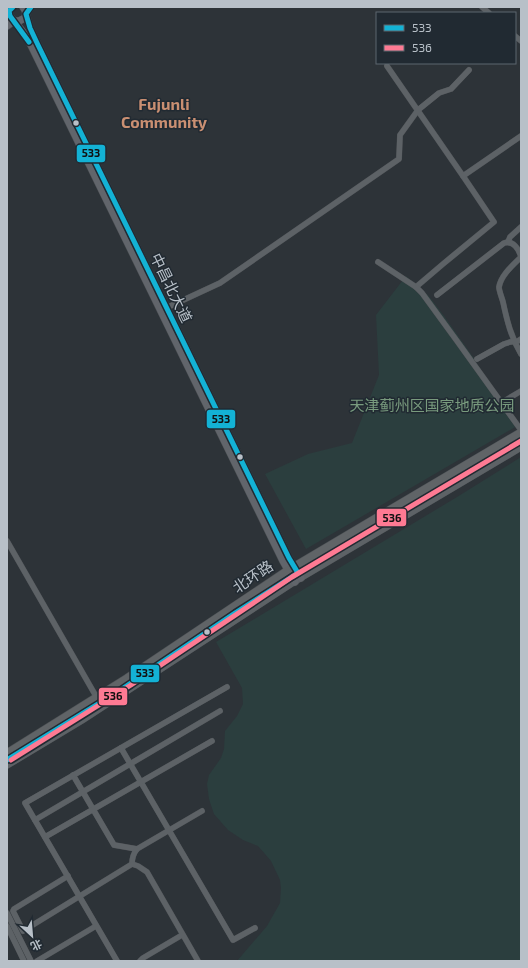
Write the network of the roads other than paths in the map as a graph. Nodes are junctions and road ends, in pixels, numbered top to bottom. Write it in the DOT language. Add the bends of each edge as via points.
graph roads {
  1 [pos="31,7"];
  2 [pos="9,10"];
  3 [pos="25,10"];
  4 [pos="14,21"];
  5 [pos="7,26"];
  6 [pos="387,66"];
  7 [pos="469,70"];
  8 [pos="418,110"];
  9 [pos="521,136"];
  10 [pos="463,176"];
  11 [pos="521,227"];
  12 [pos="508,242"];
  13 [pos="521,257"];
  14 [pos="378,262"];
  15 [pos="416,287"];
  16 [pos="437,295"];
  17 [pos="164,309"];
  18 [pos="521,340"];
  19 [pos="514,341"];
  20 [pos="521,354"];
  21 [pos="477,359"];
  22 [pos="521,391"];
  23 [pos="506,400"];
  24 [pos="521,430"];
  25 [pos="521,434"];
  26 [pos="521,441"];
  27 [pos="521,448"];
  28 [pos="7,541"];
  29 [pos="295,574"];
  30 [pos="227,687"];
  31 [pos="97,698"];
  32 [pos="220,711"];
  33 [pos="212,741"];
  34 [pos="121,748"];
  35 [pos="7,754"];
  36 [pos="7,760"];
  37 [pos="130,764"];
  38 [pos="7,766"];
  39 [pos="73,775"];
  40 [pos="141,782"];
  41 [pos="83,792"];
  42 [pos="93,809"];
  43 [pos="202,811"];
  44 [pos="35,820"];
  45 [pos="169,830"];
  46 [pos="45,837"];
  47 [pos="137,849"];
  48 [pos="132,864"];
  49 [pos="68,876"];
  50 [pos="80,897"];
  51 [pos="7,913"];
  52 [pos="7,926"];
  53 [pos="96,926"];
  54 [pos="255,928"];
  55 [pos="182,934"];
  56 [pos="13,938"];
  57 [pos="7,943"];
  58 [pos="24,961"];
  59 [pos="31,961"];
  60 [pos="37,961"];
  61 [pos="117,961"];
  62 [pos="140,961"];
  63 [pos="198,961"];
  1 -- 3 [label="main road"];
  2 -- 4 [label="main road, 中昌北大道"];
  3 -- 4 [label="main road" via="25,18"];
  3 -- 17 [label="main road, 中昌北大道" via="30,28"];
  4 -- 5 [label="main road"];
  4 -- 17 [label="main road, 中昌北大道" via="31,45"];
  6 -- 8 [label="street"];
  7 -- 8 [label="street" via="451,89 439,93"];
  8 -- 10 [label="street"];
  8 -- 17 [label="street" via="400,135 399,159 220,283"];
  9 -- 10 [label="street"];
  10 -- 15 [label="street" via="494,222"];
  11 -- 12 [label="street"];
  12 -- 13 [label="street" via="513,244"];
  12 -- 16 [label="street"];
  13 -- 19 [label="street" via="509,269 499,288"];
  14 -- 15 [label="street"];
  15 -- 24 [label="street"];
  17 -- 29 [label="main road, 中昌北大道"];
  18 -- 19 [label="street"];
  19 -- 20 [label="street"];
  19 -- 21 [label="street"];
  22 -- 23 [label="street"];
  25 -- 29 [label="highway, 北环路"];
  26 -- 29 [label="highway, 北环路"];
  27 -- 29 [label="street"];
  28 -- 31 [label="street"];
  29 -- 31 [label="highway, 北环路"];
  29 -- 36 [label="highway, 北环路" via="130,684"];
  29 -- 38 [label="street" via="82,721"];
  30 -- 34 [label="street"];
  31 -- 35 [label="highway, 北环路"];
  32 -- 37 [label="street"];
  33 -- 40 [label="street"];
  34 -- 37 [label="street"];
  34 -- 39 [label="street"];
  37 -- 40 [label="street"];
  37 -- 41 [label="street"];
  39 -- 41 [label="street"];
  39 -- 44 [label="street" via="25,803"];
  40 -- 42 [label="street"];
  40 -- 45 [label="street"];
  41 -- 42 [label="street"];
  41 -- 44 [label="street"];
  42 -- 46 [label="street"];
  42 -- 47 [label="street" via="114,845"];
  43 -- 45 [label="street"];
  44 -- 46 [label="street"];
  45 -- 47 [label="street"];
  45 -- 54 [label="street" via="233,940"];
  46 -- 49 [label="street"];
  47 -- 48 [label="street"];
  48 -- 50 [label="street"];
  48 -- 55 [label="street" via="147,872"];
  49 -- 50 [label="street"];
  49 -- 50 [label="street" via="14,909 23,931"];
  50 -- 53 [label="street"];
  51 -- 59 [label="street"];
  52 -- 56 [label="street"];
  53 -- 60 [label="street"];
  53 -- 61 [label="street"];
  55 -- 62 [label="street"];
  55 -- 63 [label="street"];
  56 -- 57 [label="street"];
  56 -- 58 [label="street"];
}
